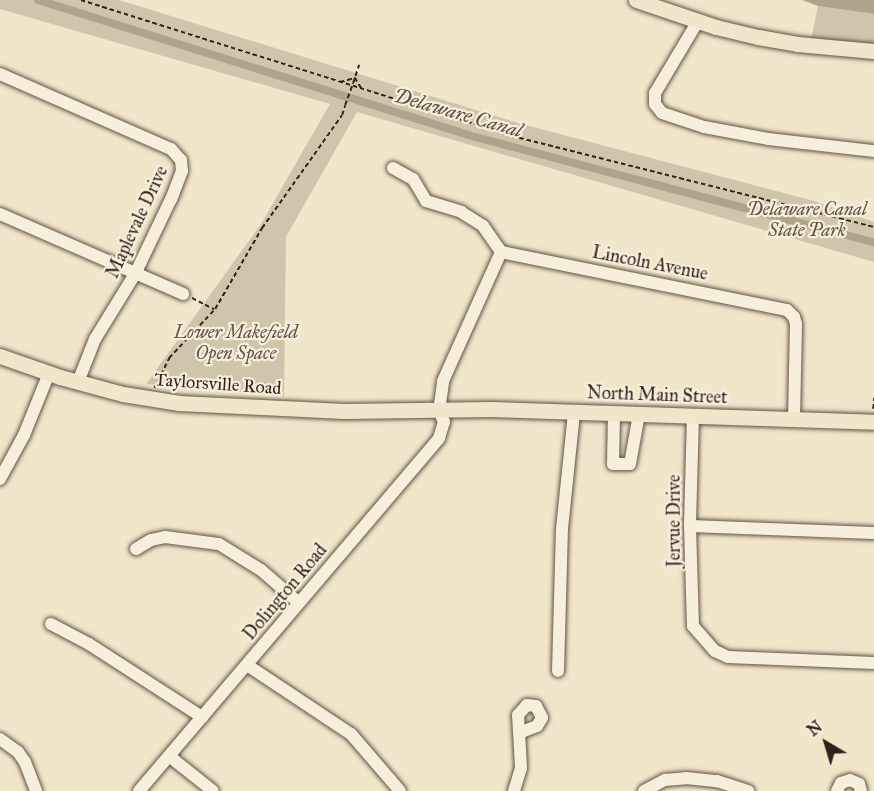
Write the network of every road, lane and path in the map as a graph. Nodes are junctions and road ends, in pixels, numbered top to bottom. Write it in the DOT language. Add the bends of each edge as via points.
graph roads {
  1 [pos="81,0"];
  2 [pos="636,0"];
  3 [pos="698,21"];
  4 [pos="874,51"];
  5 [pos="359,65"];
  6 [pos="0,74"];
  7 [pos="355,78"];
  8 [pos="340,82"];
  9 [pos="362,90"];
  10 [pos="874,151"];
  11 [pos="393,168"];
  12 [pos="0,214"];
  13 [pos="874,227"];
  14 [pos="500,251"];
  15 [pos="135,274"];
  16 [pos="183,294"];
  17 [pos="215,309"];
  18 [pos="0,356"];
  19 [pos="49,374"];
  20 [pos="78,382"];
  21 [pos="149,399"];
  22 [pos="440,411"];
  23 [pos="574,412"];
  24 [pos="693,416"];
  25 [pos="794,419"];
  26 [pos="614,420"];
  27 [pos="637,421"];
  28 [pos="874,422"];
  29 [pos="0,479"];
  30 [pos="690,526"];
  31 [pos="874,533"];
  32 [pos="136,549"];
  33 [pos="299,603"];
  34 [pos="51,624"];
  35 [pos="874,663"];
  36 [pos="247,665"];
  37 [pos="558,671"];
  38 [pos="202,717"];
  39 [pos="519,733"];
  40 [pos="0,739"];
  41 [pos="169,756"];
  42 [pos="36,791"];
  43 [pos="139,791"];
  44 [pos="213,791"];
  45 [pos="400,791"];
  46 [pos="514,791"];
  47 [pos="644,791"];
  48 [pos="748,791"];
  49 [pos="837,791"];
  50 [pos="861,791"];
  1 -- 8 [label="path"];
  2 -- 3 [label="main road"];
  3 -- 4 [label="main road" via="797,44"];
  3 -- 10 [label="street" via="654,99 668,117 704,128 768,139"];
  5 -- 7 [label="path"];
  6 -- 15 [label="street, Maplevale Drive" via="171,149 179,156 182,171"];
  7 -- 8 [label="path"];
  7 -- 9 [label="path"];
  7 -- 17 [label="path, bridge" via="342,115 262,228"];
  8 -- 9 [label="path"];
  9 -- 13 [label="path" via="512,136"];
  11 -- 14 [label="street" via="412,179 426,201 461,212 483,226"];
  12 -- 15 [label="street"];
  14 -- 22 [label="street, Dolington Road" via="446,371"];
  14 -- 25 [label="street, Lincoln Avenue" via="709,292 792,313 796,324"];
  15 -- 16 [label="street"];
  15 -- 20 [label="street, Maplevale Drive" via="100,329"];
  16 -- 17 [label="path"];
  17 -- 21 [label="path" via="169,358"];
  18 -- 19 [label="main road, Taylorsville Road"];
  19 -- 20 [label="main road, Taylorsville Road"];
  19 -- 29 [label="street" via="24,435"];
  20 -- 21 [label="main road, Taylorsville Road"];
  21 -- 22 [label="main road, Taylorsville Road" via="310,410"];
  22 -- 23 [label="main road, North Main Street"];
  22 -- 33 [label="street, Dolington Road" via="444,422 439,438"];
  23 -- 26 [label="main road, North Main Street"];
  23 -- 37 [label="street" via="562,530"];
  24 -- 25 [label="main road, North Main Street"];
  24 -- 27 [label="main road, North Main Street"];
  24 -- 30 [label="street, Jervue Drive"];
  25 -- 28 [label="main road, North Main Street"];
  26 -- 27 [label="main road, North Main Street"];
  26 -- 27 [label="street" via="613,464 630,464"];
  30 -- 31 [label="street"];
  30 -- 35 [label="street, Jervue Drive" via="693,626 715,651 728,657"];
  32 -- 33 [label="street" via="165,537 219,544 261,570"];
  33 -- 36 [label="street, Dolington Road"];
  34 -- 38 [label="street"];
  36 -- 38 [label="street, Dolington Road"];
  36 -- 45 [label="street" via="351,734"];
  38 -- 41 [label="street, Dolington Road"];
  39 -- 46 [label="street" via="521,768"];
  40 -- 42 [label="street" via="25,762"];
  41 -- 43 [label="street, Dolington Road"];
  41 -- 44 [label="street"];
  47 -- 48 [label="street" via="665,780 686,778 717,781"];
  49 -- 50 [label="street" via="841,783 850,780 859,784"];
}
